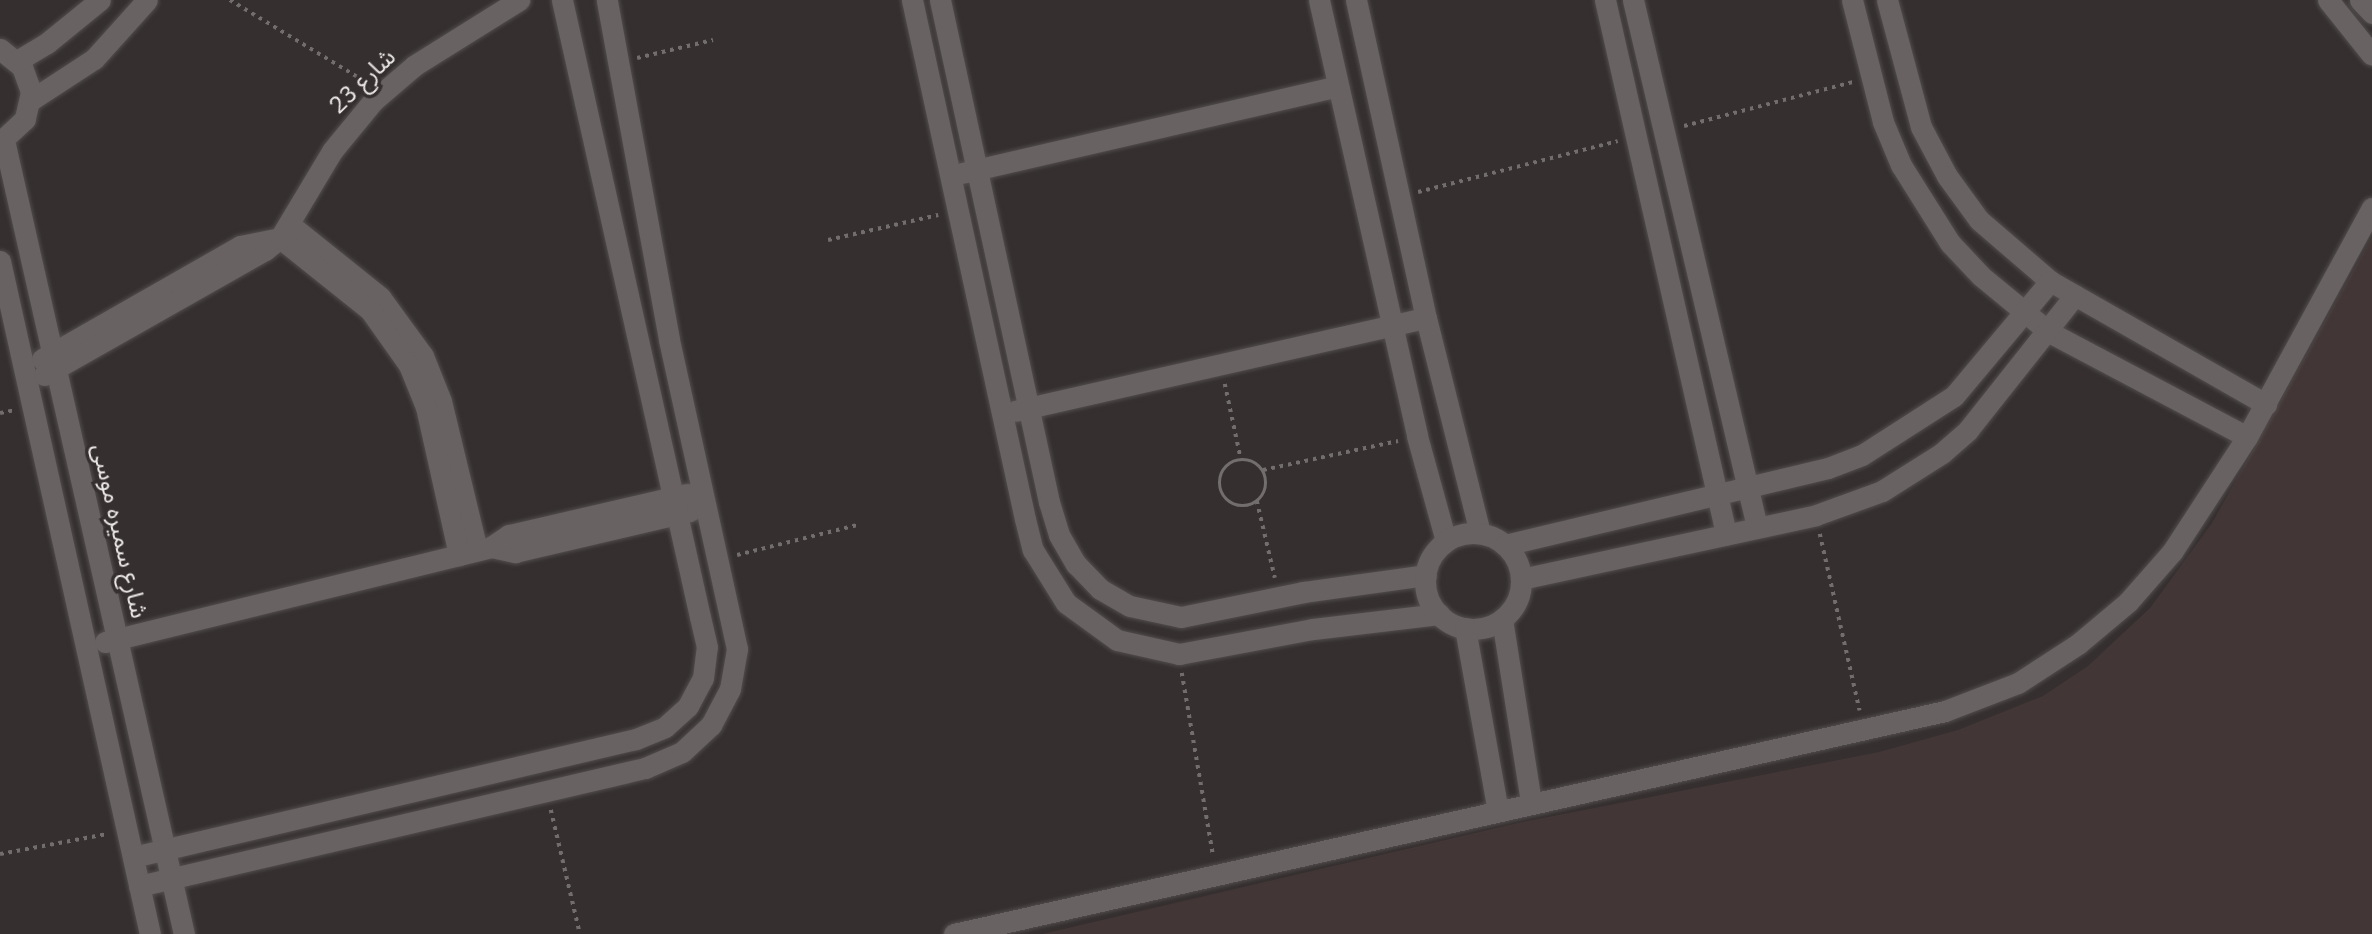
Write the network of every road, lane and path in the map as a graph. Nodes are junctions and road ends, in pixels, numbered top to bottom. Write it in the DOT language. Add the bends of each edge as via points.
graph roads {
  1 [pos="100,0"];
  2 [pos="147,0"];
  3 [pos="230,0"];
  4 [pos="519,0"];
  5 [pos="562,0"];
  6 [pos="607,0"];
  7 [pos="912,0"];
  8 [pos="940,0"];
  9 [pos="1319,0"];
  10 [pos="1356,0"];
  11 [pos="1605,0"];
  12 [pos="1633,0"];
  13 [pos="1853,0"];
  14 [pos="1886,0"];
  15 [pos="2328,0"];
  16 [pos="2360,0"];
  17 [pos="2372,13"];
  18 [pos="713,40"];
  19 [pos="8,55"];
  20 [pos="2372,55"];
  21 [pos="621,61"];
  22 [pos="1871,78"];
  23 [pos="1338,86"];
  24 [pos="383,92"];
  25 [pos="31,100"];
  26 [pos="1662,131"];
  27 [pos="1634,136"];
  28 [pos="2,141"];
  29 [pos="976,169"];
  30 [pos="950,175"];
  31 [pos="1399,197"];
  32 [pos="2372,208"];
  33 [pos="957,211"];
  34 [pos="285,231"];
  35 [pos="828,240"];
  36 [pos="0,261"];
  37 [pos="2050,281"];
  38 [pos="2074,295"];
  39 [pos="2025,314"];
  40 [pos="1426,318"];
  41 [pos="1392,325"];
  42 [pos="2049,332"];
  43 [pos="54,360"];
  44 [pos="1221,364"];
  45 [pos="28,376"];
  46 [pos="2266,404"];
  47 [pos="1028,408"];
  48 [pos="1001,415"];
  49 [pos="1417,436"];
  50 [pos="2247,437"];
  51 [pos="1241,459"];
  52 [pos="1263,470"];
  53 [pos="1745,487"];
  54 [pos="1714,494"];
  55 [pos="704,498"];
  56 [pos="1257,501"];
  57 [pos="677,505"];
  58 [pos="1816,515"];
  59 [pos="857,525"];
  60 [pos="1757,527"];
  61 [pos="1480,533"];
  62 [pos="1726,534"];
  63 [pos="1446,541"];
  64 [pos="1505,545"];
  65 [pos="476,551"];
  66 [pos="718,560"];
  67 [pos="1426,575"];
  68 [pos="1521,579"];
  69 [pos="1280,598"];
  70 [pos="1439,614"];
  71 [pos="1502,619"];
  72 [pos="1465,628"];
  73 [pos="117,639"];
  74 [pos="86,646"];
  75 [pos="1179,654"];
  76 [pos="1864,728"];
  77 [pos="547,790"];
  78 [pos="1531,803"];
  79 [pos="1498,811"];
  80 [pos="127,830"];
  81 [pos="165,850"];
  82 [pos="0,854"];
  83 [pos="133,857"];
  84 [pos="1216,875"];
  85 [pos="171,879"];
  86 [pos="139,886"];
  87 [pos="150,934"];
  88 [pos="184,934"];
  89 [pos="580,934"];
  90 [pos="954,934"];
  1 -- 19 [label="street" via="47,43"];
  2 -- 25 [label="street" via="94,59"];
  3 -- 24 [label="path"];
  4 -- 24 [label="street, شارع 23" via="438,49"];
  5 -- 57 [label="street"];
  6 -- 21 [label="street"];
  7 -- 30 [label="street"];
  8 -- 29 [label="street"];
  9 -- 23 [label="street"];
  10 -- 31 [label="street"];
  11 -- 27 [label="street"];
  12 -- 26 [label="street"];
  13 -- 22 [label="street"];
  14 -- 37 [label="street" via="1922,127 1947,176 1979,220"];
  15 -- 20 [label="street"];
  16 -- 17 [label="street"];
  18 -- 21 [label="path"];
  19 -- 25 [label="street" via="30,83"];
  21 -- 55 [label="street" via="669,339"];
  22 -- 26 [label="path"];
  22 -- 39 [label="street" via="1901,165 1923,205 1981,276"];
  23 -- 29 [label="street"];
  23 -- 41 [label="street"];
  24 -- 34 [label="street, شارع 23" via="344,134"];
  25 -- 28 [label="street" via="25,120"];
  26 -- 53 [label="street"];
  27 -- 31 [label="path"];
  27 -- 54 [label="street"];
  28 -- 43 [label="street, شارع سميره موسى"];
  29 -- 30 [label="street"];
  29 -- 47 [label="street"];
  30 -- 33 [label="street"];
  31 -- 40 [label="street"];
  32 -- 46 [label="street"];
  33 -- 35 [label="path"];
  33 -- 48 [label="street"];
  34 -- 43 [label="street" via="247,262"];
  34 -- 65 [label="street" via="370,310 409,365"];
  36 -- 45 [label="street"];
  37 -- 38 [label="street"];
  37 -- 39 [label="street"];
  38 -- 42 [label="street"];
  38 -- 46 [label="street"];
  39 -- 42 [label="street"];
  39 -- 53 [label="street" via="1954,396 1894,438 1828,468"];
  40 -- 41 [label="street"];
  40 -- 61 [label="street"];
  41 -- 44 [label="street"];
  41 -- 49 [label="street"];
  42 -- 50 [label="street"];
  42 -- 58 [label="street" via="1992,404 1942,453 1882,491"];
  43 -- 45 [label="street"];
  43 -- 73 [label="street, شارع سميره موسى"];
  44 -- 47 [label="street"];
  44 -- 51 [label="path"];
  45 -- 74 [label="street"];
  46 -- 50 [label="street"];
  47 -- 48 [label="street"];
  47 -- 69 [label="street" via="1059,535 1076,564 1100,589 1130,606 1181,617"];
  48 -- 75 [label="street" via="1033,550 1047,578 1074,610 1117,640"];
  49 -- 52 [label="path"];
  49 -- 63 [label="street"];
  50 -- 76 [label="street" via="2172,552 2128,602 2078,644 2018,683 1945,711"];
  51 -- 52 [label="path"];
  51 -- 56 [label="path" via="1224,470 1221,491 1241,506"];
  52 -- 56 [label="path" via="1265,489"];
  53 -- 54 [label="street"];
  53 -- 60 [label="street"];
  54 -- 62 [label="street"];
  54 -- 64 [label="street"];
  55 -- 57 [label="street"];
  55 -- 66 [label="street"];
  56 -- 69 [label="path"];
  57 -- 65 [label="street" via="509,535"];
  57 -- 81 [label="street" via="707,647 703,678 688,706 664,727 636,739"];
  58 -- 60 [label="street"];
  58 -- 76 [label="path"];
  59 -- 66 [label="path"];
  60 -- 62 [label="street"];
  61 -- 63 [label="street"];
  61 -- 64 [label="street"];
  62 -- 68 [label="street"];
  63 -- 67 [label="street" via="1433,555"];
  64 -- 68 [label="street"];
  65 -- 73 [label="street"];
  66 -- 77 [label="street" via="737,649 730,689 711,725 682,752 645,768"];
  67 -- 69 [label="street"];
  67 -- 70 [label="street" via="1431,603"];
  68 -- 71 [label="street" via="1512,608"];
  70 -- 72 [label="street"];
  70 -- 75 [label="street" via="1313,629"];
  71 -- 72 [label="street"];
  71 -- 78 [label="street"];
  72 -- 79 [label="street"];
  73 -- 74 [label="street"];
  73 -- 81 [label="street, شارع سميره موسى"];
  74 -- 80 [label="street"];
  75 -- 84 [label="path"];
  76 -- 78 [label="street"];
  77 -- 85 [label="street"];
  77 -- 89 [label="path"];
  78 -- 79 [label="street"];
  79 -- 84 [label="street"];
  80 -- 82 [label="path"];
  80 -- 83 [label="street"];
  81 -- 83 [label="street"];
  81 -- 85 [label="street, شارع سميره موسى"];
  83 -- 86 [label="street"];
  84 -- 90 [label="street"];
  85 -- 86 [label="street"];
  85 -- 88 [label="street, شارع سميره موسى"];
  86 -- 87 [label="street"];
}
